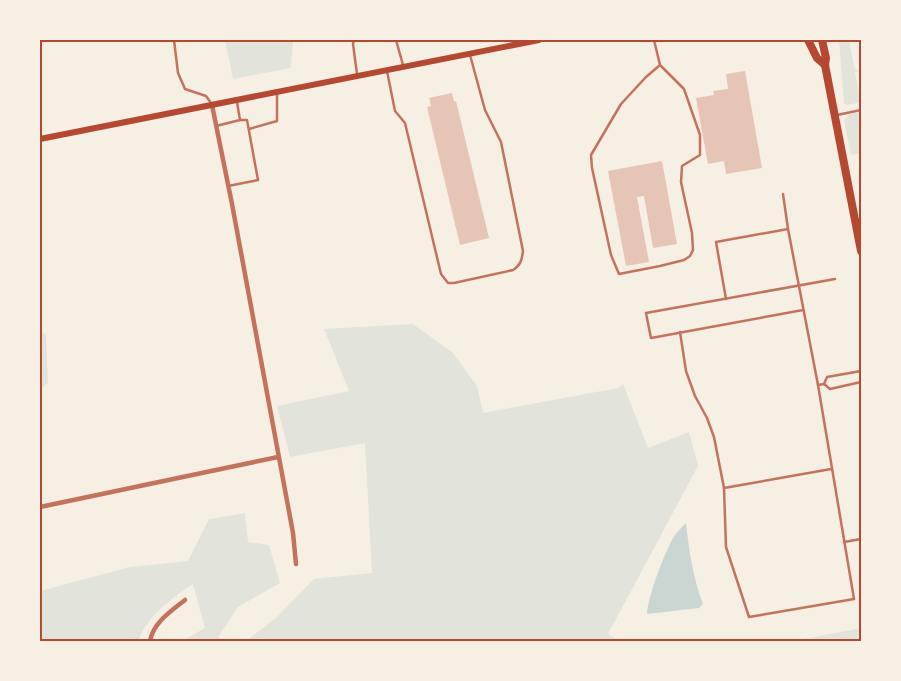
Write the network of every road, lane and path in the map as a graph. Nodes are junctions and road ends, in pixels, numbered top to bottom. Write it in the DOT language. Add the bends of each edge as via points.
graph roads {
  1 [pos="174,40"];
  2 [pos="354,40"];
  3 [pos="396,40"];
  4 [pos="539,40"];
  5 [pos="654,40"];
  6 [pos="808,40"];
  7 [pos="822,40"];
  8 [pos="503,43"];
  9 [pos="470,54"];
  10 [pos="825,64"];
  11 [pos="660,65"];
  12 [pos="403,67"];
  13 [pos="386,70"];
  14 [pos="358,76"];
  15 [pos="277,91"];
  16 [pos="236,100"];
  17 [pos="212,105"];
  18 [pos="861,110"];
  19 [pos="836,115"];
  20 [pos="240,120"];
  21 [pos="216,126"];
  22 [pos="249,128"];
  23 [pos="40,139"];
  24 [pos="228,186"];
  25 [pos="783,194"];
  26 [pos="788,229"];
  27 [pos="861,251"];
  28 [pos="835,279"];
  29 [pos="799,286"];
  30 [pos="726,299"];
  31 [pos="804,310"];
  32 [pos="680,332"];
  33 [pos="861,371"];
  34 [pos="861,382"];
  35 [pos="824,384"];
  36 [pos="818,385"];
  37 [pos="278,457"];
  38 [pos="831,469"];
  39 [pos="724,488"];
  40 [pos="40,507"];
  41 [pos="861,538"];
  42 [pos="844,542"];
  43 [pos="296,564"];
  44 [pos="185,600"];
  45 [pos="150,641"];
  1 -- 17 [label="lane" via="178,74 185,88 206,96"];
  2 -- 14 [label="lane"];
  3 -- 12 [label="lane"];
  4 -- 8 [label="main road"];
  5 -- 11 [label="lane"];
  6 -- 10 [label="main road" via="817,58"];
  7 -- 10 [label="main road"];
  8 -- 9 [label="main road"];
  9 -- 12 [label="main road"];
  9 -- 13 [label="lane" via="485,110 501,142 523,250 522,260 513,270 454,283 448,283 441,274 405,123 395,111"];
  10 -- 19 [label="main road"];
  11 -- 11 [label="lane" via="621,104 592,156 611,255 619,274 684,260 693,250 681,182 682,166 700,155 700,135 684,89"];
  12 -- 13 [label="main road"];
  13 -- 14 [label="main road"];
  14 -- 15 [label="main road"];
  15 -- 16 [label="main road"];
  15 -- 22 [label="lane" via="277,121"];
  16 -- 17 [label="main road"];
  16 -- 20 [label="lane"];
  17 -- 21 [label="street"];
  17 -- 23 [label="main road"];
  18 -- 19 [label="lane"];
  19 -- 27 [label="main road"];
  20 -- 21 [label="lane"];
  20 -- 22 [label="lane" via="248,120"];
  21 -- 24 [label="street"];
  22 -- 24 [label="lane" via="258,180"];
  24 -- 37 [label="street"];
  25 -- 26 [label="lane"];
  26 -- 29 [label="lane"];
  26 -- 30 [label="lane" via="716,242"];
  28 -- 29 [label="lane"];
  29 -- 30 [label="lane"];
  29 -- 31 [label="lane"];
  30 -- 32 [label="lane" via="646,313 651,338"];
  31 -- 32 [label="lane"];
  31 -- 36 [label="lane"];
  32 -- 39 [label="lane" via="686,371 714,436"];
  33 -- 35 [label="lane" via="827,377"];
  34 -- 35 [label="lane" via="830,389"];
  35 -- 36 [label="lane"];
  36 -- 38 [label="lane"];
  37 -- 40 [label="street"];
  37 -- 43 [label="street"];
  38 -- 39 [label="lane"];
  38 -- 42 [label="lane"];
  39 -- 42 [label="lane" via="726,547 748,617 854,599"];
  41 -- 42 [label="lane"];
  44 -- 45 [label="street" via="162,620 151,633"];
}
